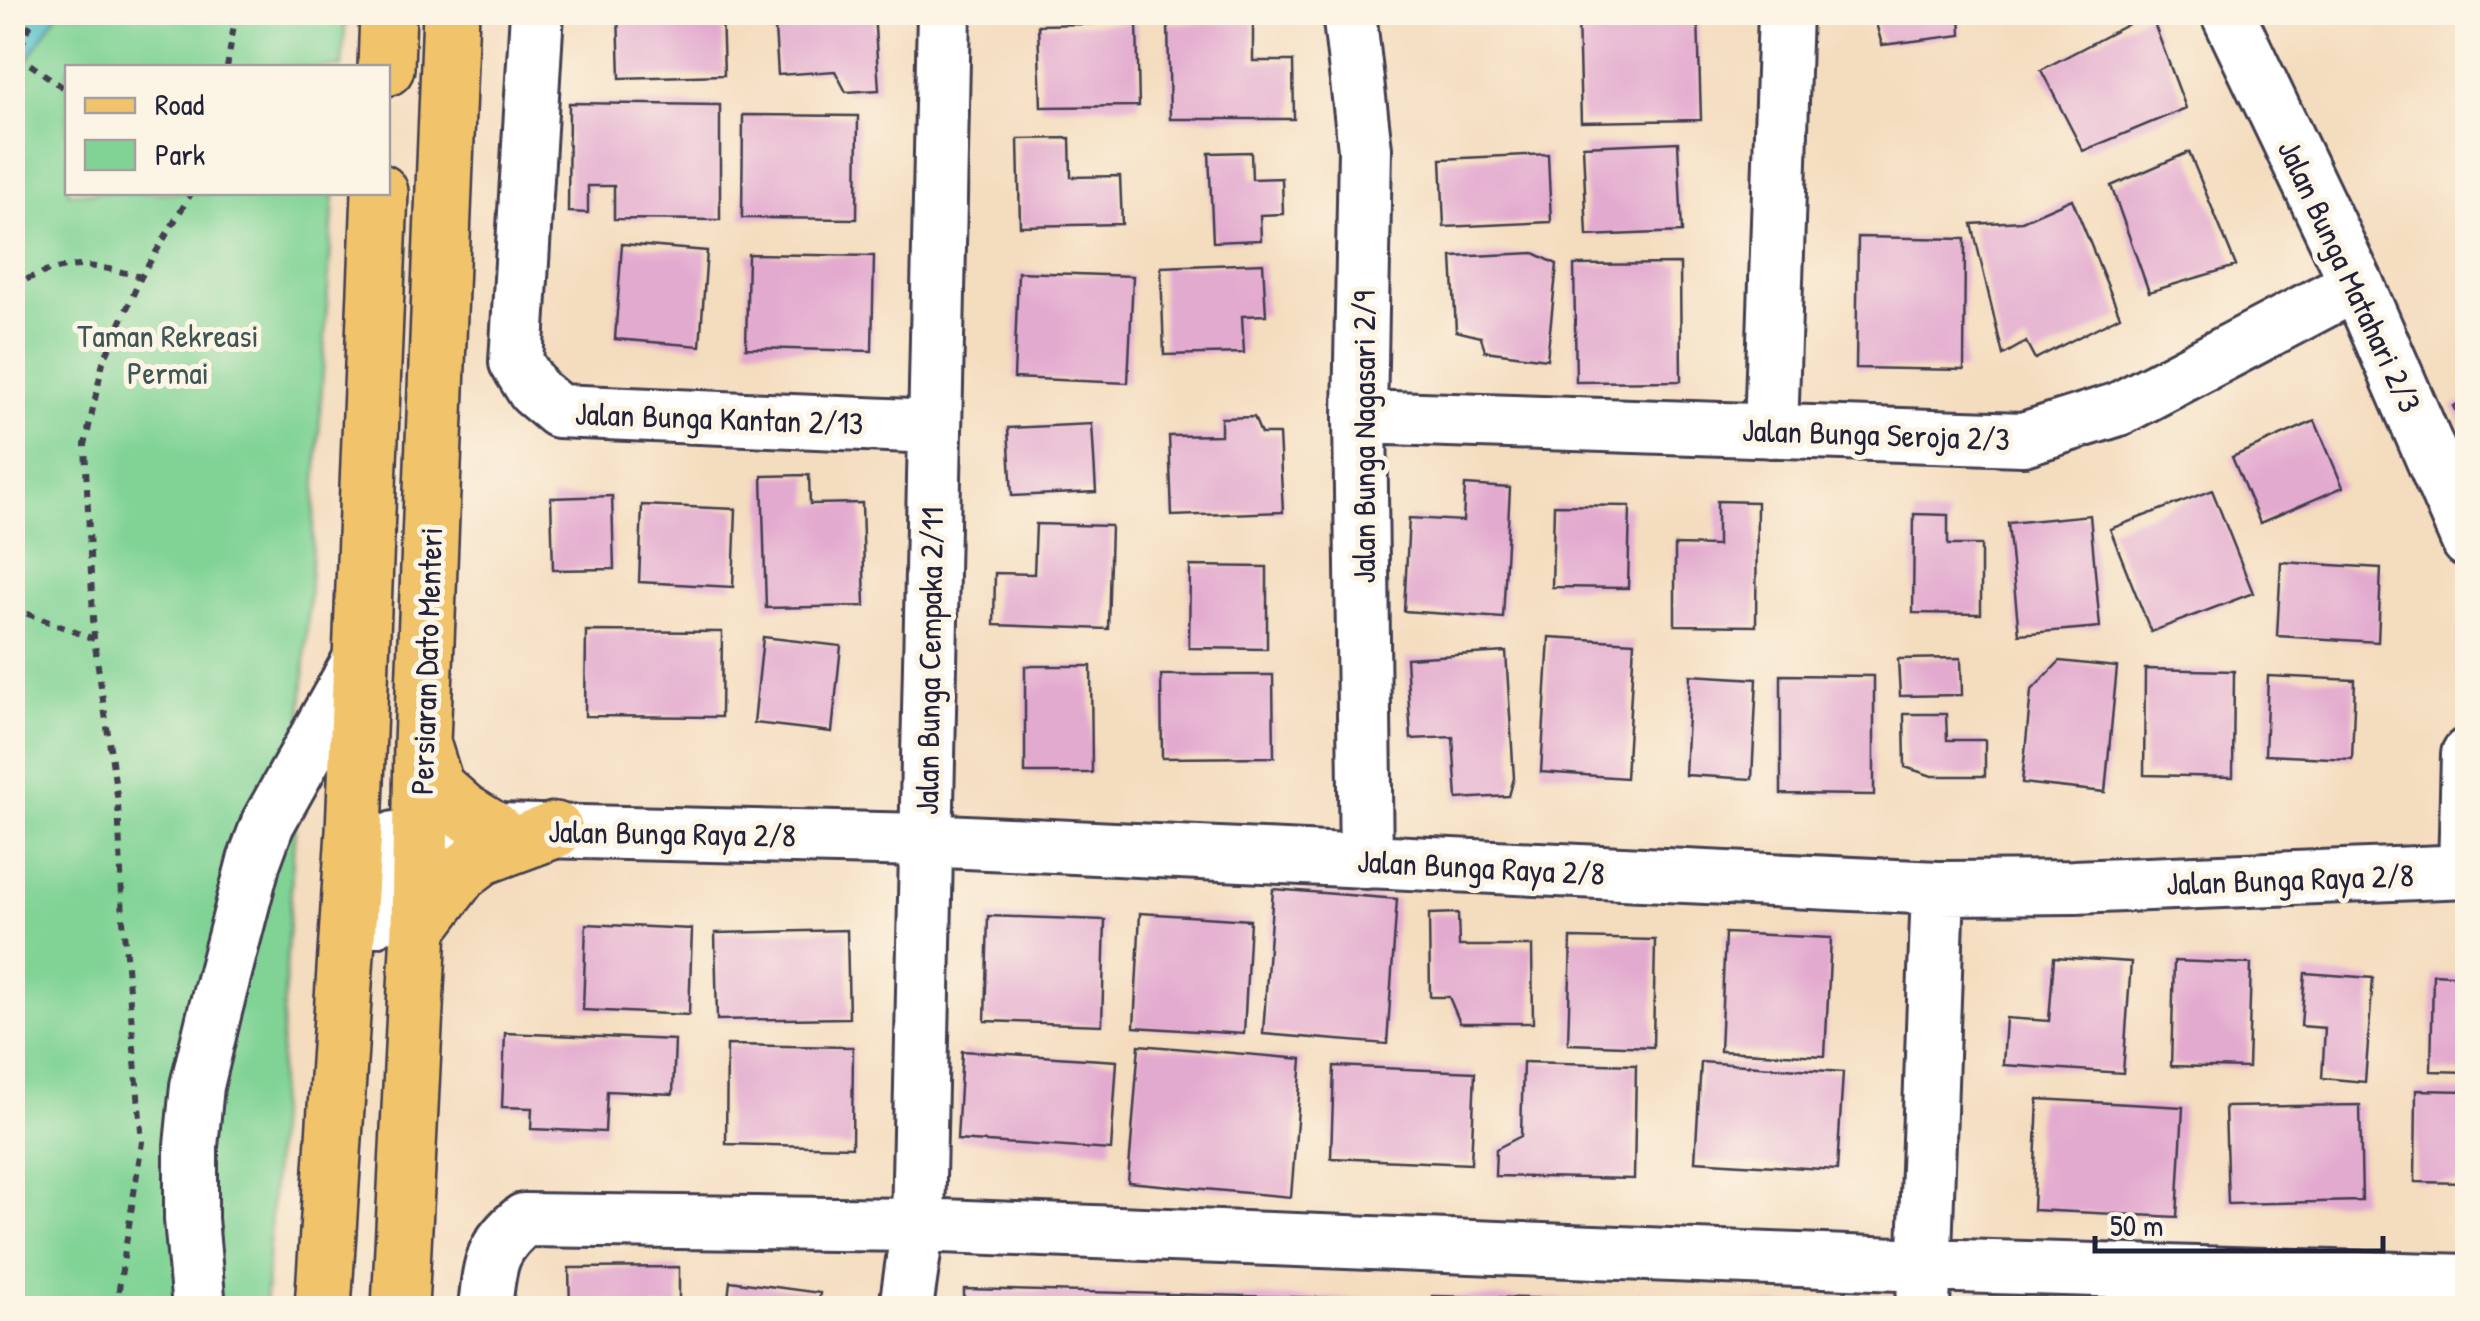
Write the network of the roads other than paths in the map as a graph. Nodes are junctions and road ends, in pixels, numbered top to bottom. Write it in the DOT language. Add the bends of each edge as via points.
graph roads {
  1 [pos="388,12"];
  2 [pos="451,12"];
  3 [pos="537,12"];
  4 [pos="944,12"];
  5 [pos="1349,12"];
  6 [pos="1785,12"];
  7 [pos="2228,12"];
  8 [pos="386,65"];
  9 [pos="380,195"];
  10 [pos="2357,284"];
  11 [pos="1360,418"];
  12 [pos="934,427"];
  13 [pos="1772,431"];
  14 [pos="2468,541"];
  15 [pos="361,658"];
  16 [pos="422,743"];
  17 [pos="2468,754"];
  18 [pos="494,830"];
  19 [pos="555,830"];
  20 [pos="421,835"];
  21 [pos="924,840"];
  22 [pos="1366,862"];
  23 [pos="2466,871"];
  24 [pos="1938,888"];
  25 [pos="420,928"];
  26 [pos="344,979"];
  27 [pos="918,1225"];
  28 [pos="2468,1281"];
  29 [pos="1924,1287"];
  30 [pos="199,1308"];
  31 [pos="323,1308"];
  32 [pos="400,1308"];
  33 [pos="485,1308"];
  34 [pos="906,1308"];
  1 -- 8 [label="main road"];
  2 -- 16 [label="main road, Persiaran Dato Menteri"];
  3 -- 12 [label="street, Jalan Bunga Kantan 2/13" via="516,362 534,391 558,411"];
  4 -- 12 [label="street, Jalan Bunga Cempaka 2/11"];
  5 -- 11 [label="street, Jalan Bunga Nagasari 2/9" via="1365,150"];
  6 -- 13 [label="street"];
  7 -- 10 [label="street, Jalan Bunga Matahari 2/3"];
  9 -- 15 [label="main road, Persiaran Dato Menteri"];
  10 -- 13 [label="street, Jalan Bunga Seroja 2/3" via="2119,409 2022,439"];
  10 -- 14 [label="street, Jalan Bunga Matahari 2/3"];
  11 -- 13 [label="street, Jalan Bunga Seroja 2/3"];
  11 -- 22 [label="street, Jalan Bunga Nagasari 2/9"];
  12 -- 21 [label="street, Jalan Bunga Cempaka 2/11"];
  15 -- 26 [label="main road, Persiaran Dato Menteri"];
  15 -- 30 [label="street" via="268,822 215,1011 191,1146"];
  16 -- 18 [label="main road" via="436,787"];
  16 -- 20 [label="main road, Persiaran Dato Menteri"];
  17 -- 23 [label="street"];
  18 -- 19 [label="street, Jalan Bunga Raya 2/8"];
  18 -- 20 [label="street, Jalan Bunga Raya 2/8"];
  19 -- 21 [label="street, Jalan Bunga Raya 2/8"];
  19 -- 25 [label="main road" via="482,857 460,874"];
  20 -- 25 [label="main road, Persiaran Dato Menteri"];
  20 -- 26 [label="street" via="395,838 380,852 374,926"];
  21 -- 22 [label="street, Jalan Bunga Raya 2/8"];
  21 -- 27 [label="street, Jalan Bunga Cempaka 2/11"];
  22 -- 24 [label="street, Jalan Bunga Raya 2/8"];
  23 -- 24 [label="street, Jalan Bunga Raya 2/8"];
  24 -- 29 [label="street"];
  25 -- 32 [label="main road, Persiaran Dato Menteri"];
  26 -- 31 [label="main road, Persiaran Dato Menteri"];
  27 -- 29 [label="street"];
  27 -- 33 [label="street" via="524,1220 491,1258"];
  27 -- 34 [label="street, Jalan Bunga Cempaka 2/11"];
  28 -- 29 [label="street"];
}
